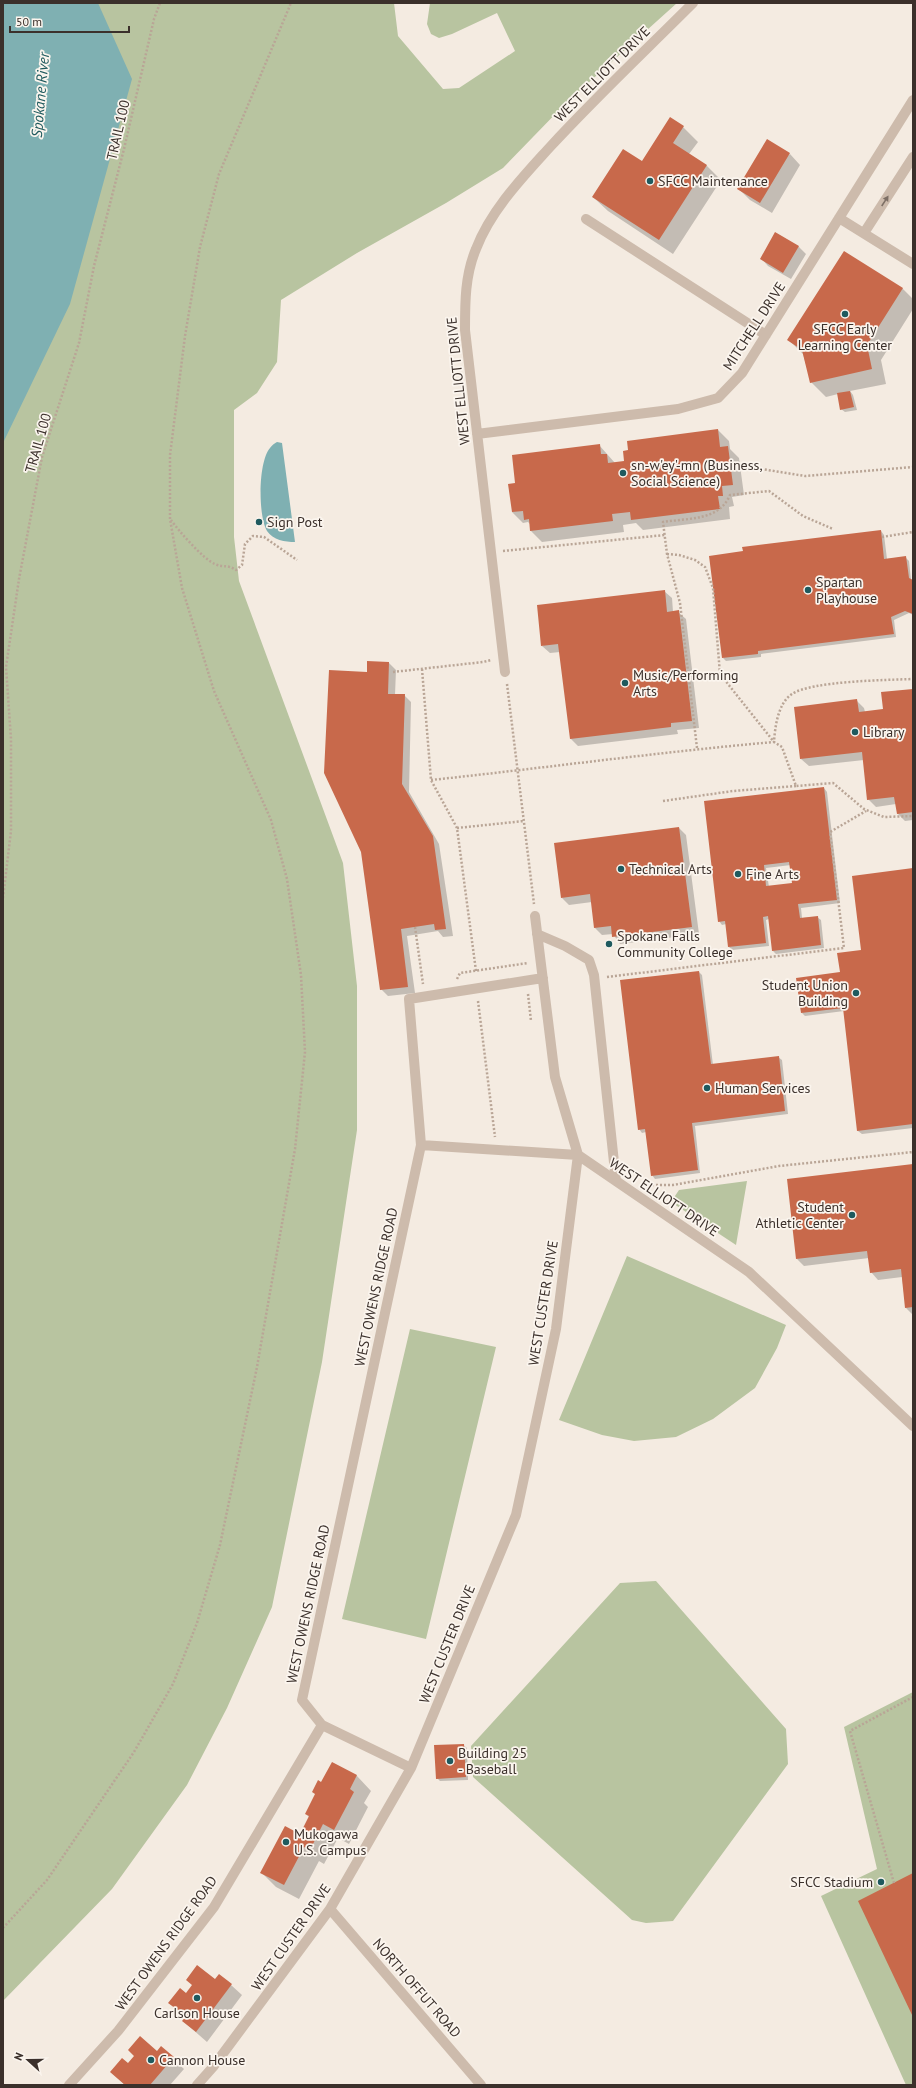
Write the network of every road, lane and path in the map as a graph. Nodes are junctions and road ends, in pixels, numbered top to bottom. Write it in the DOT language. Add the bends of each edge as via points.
graph roads {
  1 [pos="160,3"];
  2 [pos="291,3"];
  3 [pos="694,3"];
  4 [pos="913,100"];
  5 [pos="913,157"];
  6 [pos="839,218"];
  7 [pos="586,219"];
  8 [pos="864,233"];
  9 [pos="913,264"];
  10 [pos="766,335"];
  11 [pos="477,434"];
  12 [pos="913,467"];
  13 [pos="749,468"];
  14 [pos="170,519"];
  15 [pos="833,529"];
  16 [pos="913,532"];
  17 [pos="664,535"];
  18 [pos="882,537"];
  19 [pos="490,552"];
  20 [pos="667,554"];
  21 [pos="298,560"];
  22 [pos="503,656"];
  23 [pos="422,669"];
  24 [pos="393,672"];
  25 [pos="505,672"];
  26 [pos="913,679"];
  27 [pos="774,742"];
  28 [pos="697,748"];
  29 [pos="517,771"];
  30 [pos="431,780"];
  31 [pos="796,786"];
  32 [pos="663,801"];
  33 [pos="867,810"];
  34 [pos="913,816"];
  35 [pos="524,821"];
  36 [pos="457,828"];
  37 [pos="3,898"];
  38 [pos="535,916"];
  39 [pos="415,927"];
  40 [pos="538,934"];
  41 [pos="528,957"];
  42 [pos="476,971"];
  43 [pos="607,977"];
  44 [pos="543,978"];
  45 [pos="456,980"];
  46 [pos="429,983"];
  47 [pos="528,994"];
  48 [pos="478,1001"];
  49 [pos="531,1021"];
  50 [pos="421,1145"];
  51 [pos="495,1150"];
  52 [pos="913,1152"];
  53 [pos="578,1155"];
  54 [pos="619,1183"];
  55 [pos="913,1426"];
  56 [pos="913,1697"];
  57 [pos="322,1725"];
  58 [pos="411,1768"];
  59 [pos="894,1883"];
  60 [pos="330,1909"];
  61 [pos="3,1928"];
  62 [pos="69,2085"];
  63 [pos="197,2085"];
  64 [pos="481,2085"];
  1 -- 37 [label="path, TRAIL 100" via="94,266 80,343 42,457 19,579 6,667 11,739 11,830"];
  2 -- 14 [label="path" via="219,174 202,239 185,336 170,455"];
  3 -- 11 [label="street, WEST ELLIOTT DRIVE" via="546,152 512,190 484,230 469,270 466,294 465,330"];
  4 -- 6 [label="street, MITCHELL DRIVE"];
  8 -- 5 [label="street, one-way"];
  6 -- 8 [label="street"];
  6 -- 10 [label="street, MITCHELL DRIVE"];
  7 -- 10 [label="street"];
  8 -- 9 [label="street"];
  10 -- 11 [label="street, MITCHELL DRIVE" via="742,372 718,398 678,409"];
  11 -- 19 [label="street, WEST ELLIOTT DRIVE"];
  12 -- 13 [label="path" via="805,476"];
  14 -- 21 [label="path" via="182,536 215,564 230,566 236,570 242,565 245,544 253,536 264,537"];
  14 -- 61 [label="path" via="182,588 214,690 270,820 287,879 301,975 305,1052 295,1148 257,1367 220,1545 197,1623 173,1684 134,1752 47,1880"];
  15 -- 17 [label="path" via="803,516 769,491 730,495 726,504 709,516 663,522"];
  16 -- 18 [label="path"];
  17 -- 19 [label="path"];
  17 -- 20 [label="path"];
  19 -- 22 [label="street, WEST ELLIOTT DRIVE"];
  20 -- 27 [label="path" via="695,560 705,567 713,588 720,674"];
  20 -- 28 [label="path" via="680,603"];
  22 -- 23 [label="path" via="483,662"];
  22 -- 25 [label="street, WEST ELLIOTT DRIVE"];
  23 -- 24 [label="path"];
  23 -- 30 [label="path"];
  25 -- 29 [label="path"];
  26 -- 27 [label="path" via="808,688 791,695 783,705 775,724"];
  27 -- 28 [label="path"];
  27 -- 31 [label="path" via="782,747"];
  28 -- 29 [label="path"];
  29 -- 30 [label="path"];
  29 -- 35 [label="path"];
  30 -- 36 [label="path"];
  31 -- 32 [label="path" via="733,791"];
  31 -- 33 [label="path" via="833,783"];
  33 -- 34 [label="path" via="884,817"];
  33 -- 43 [label="path" via="830,832 844,948"];
  35 -- 36 [label="path"];
  35 -- 38 [label="path"];
  36 -- 42 [label="path"];
  38 -- 40 [label="street"];
  39 -- 46 [label="path" via="422,984"];
  40 -- 44 [label="street"];
  40 -- 54 [label="street" via="589,960 594,975"];
  41 -- 42 [label="path" via="528,964"];
  42 -- 45 [label="path" via="460,973"];
  44 -- 50 [label="street" via="409,999"];
  44 -- 53 [label="street" via="555,1078"];
  47 -- 49 [label="path"];
  48 -- 51 [label="path"];
  50 -- 51 [label="street"];
  50 -- 57 [label="street, WEST OWENS RIDGE ROAD" via="302,1700"];
  51 -- 53 [label="street"];
  52 -- 54 [label="path" via="779,1166 672,1184"];
  53 -- 54 [label="street, WEST ELLIOTT DRIVE"];
  53 -- 58 [label="street, WEST CUSTER DRIVE" via="556,1329 516,1515"];
  54 -- 55 [label="street, WEST ELLIOTT DRIVE" via="749,1272"];
  56 -- 59 [label="path" via="850,1731"];
  57 -- 58 [label="street"];
  57 -- 62 [label="street, WEST OWENS RIDGE ROAD" via="214,1907 118,2031"];
  58 -- 60 [label="street, WEST CUSTER DRIVE"];
  60 -- 63 [label="street, WEST CUSTER DRIVE"];
  60 -- 64 [label="street, NORTH OFFUT ROAD"];
}
